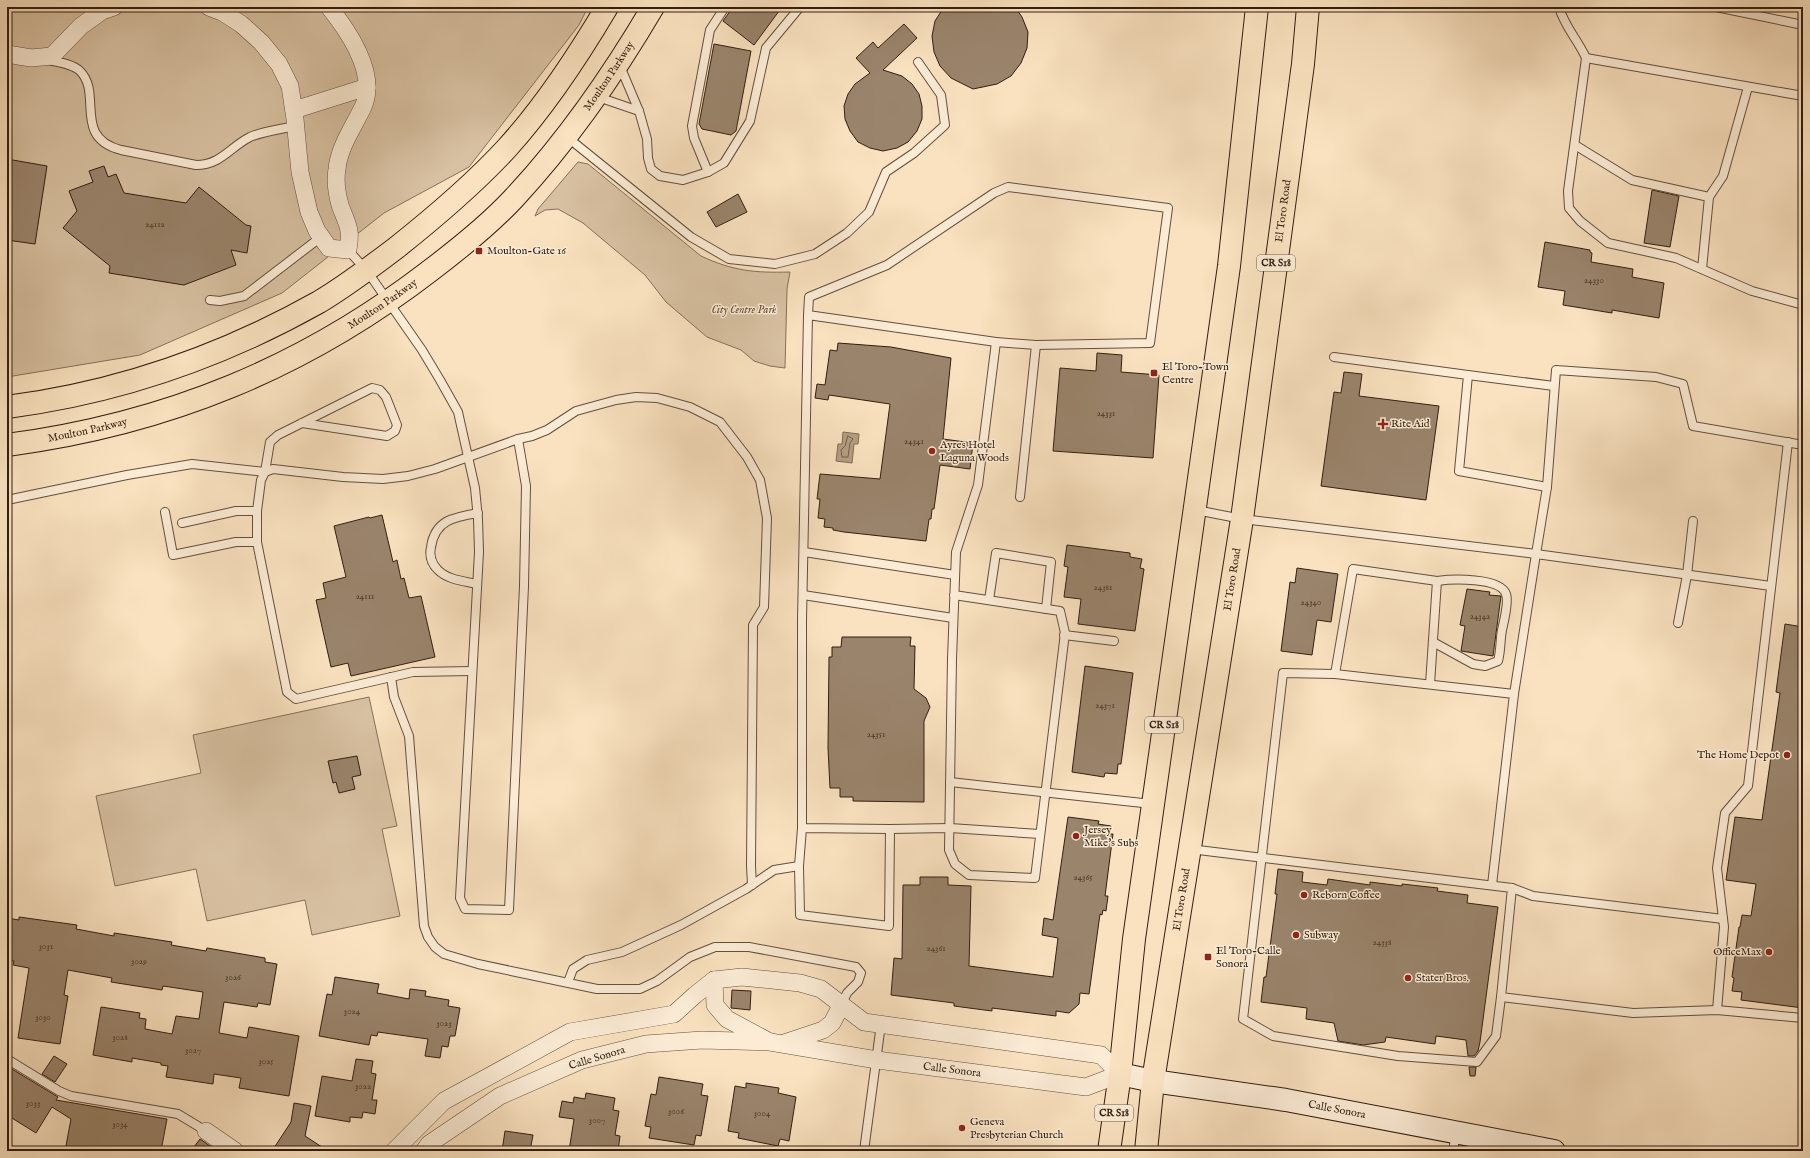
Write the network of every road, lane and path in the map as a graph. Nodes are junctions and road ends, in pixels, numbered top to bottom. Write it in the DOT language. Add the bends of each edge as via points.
graph roads {
  1 [pos="114,7"];
  2 [pos="209,7"];
  3 [pos="329,7"];
  4 [pos="607,7"];
  5 [pos="653,7"];
  6 [pos="725,7"];
  7 [pos="800,7"];
  8 [pos="1257,7"];
  9 [pos="1308,7"];
  10 [pos="1559,7"];
  11 [pos="1716,7"];
  12 [pos="1803,25"];
  13 [pos="7,54"];
  14 [pos="41,58"];
  15 [pos="1586,58"];
  16 [pos="918,62"];
  17 [pos="618,63"];
  18 [pos="367,87"];
  19 [pos="1748,87"];
  20 [pos="1803,96"];
  21 [pos="597,97"];
  22 [pos="639,111"];
  23 [pos="295,118"];
  24 [pos="566,136"];
  25 [pos="1575,145"];
  26 [pos="708,172"];
  27 [pos="1709,197"];
  28 [pos="321,237"];
  29 [pos="348,250"];
  30 [pos="1702,269"];
  31 [pos="366,271"];
  32 [pos="210,300"];
  33 [pos="387,302"];
  34 [pos="1803,305"];
  35 [pos="808,315"];
  36 [pos="996,342"];
  37 [pos="1036,346"];
  38 [pos="1334,357"];
  39 [pos="1468,375"];
  40 [pos="1554,386"];
  41 [pos="7,407"];
  42 [pos="302,423"];
  43 [pos="518,439"];
  44 [pos="1788,442"];
  45 [pos="7,445"];
  46 [pos="1803,445"];
  47 [pos="469,457"];
  48 [pos="266,472"];
  49 [pos="1547,487"];
  50 [pos="1020,497"];
  51 [pos="7,500"];
  52 [pos="1194,510"];
  53 [pos="165,512"];
  54 [pos="257,512"];
  55 [pos="478,513"];
  56 [pos="1242,519"];
  57 [pos="1693,521"];
  58 [pos="182,523"];
  59 [pos="256,542"];
  60 [pos="804,552"];
  61 [pos="1536,554"];
  62 [pos="1687,575"];
  63 [pos="955,576"];
  64 [pos="1437,581"];
  65 [pos="477,584"];
  66 [pos="1771,586"];
  67 [pos="803,595"];
  68 [pos="954,595"];
  69 [pos="989,600"];
  70 [pos="1046,609"];
  71 [pos="953,618"];
  72 [pos="1678,623"];
  73 [pos="1064,636"];
  74 [pos="1114,641"];
  75 [pos="1433,642"];
  76 [pos="472,671"];
  77 [pos="1335,674"];
  78 [pos="391,677"];
  79 [pos="1430,684"];
  80 [pos="1514,694"];
  81 [pos="950,782"];
  82 [pos="1045,793"];
  83 [pos="1153,804"];
  84 [pos="802,828"];
  85 [pos="950,828"];
  86 [pos="890,829"];
  87 [pos="1040,834"];
  88 [pos="1189,849"];
  89 [pos="1262,858"];
  90 [pos="799,866"];
  91 [pos="752,885"];
  92 [pos="1492,885"];
  93 [pos="1512,888"];
  94 [pos="1723,919"];
  95 [pos="714,980"];
  96 [pos="568,982"];
  97 [pos="1501,997"];
  98 [pos="841,1006"];
  99 [pos="1718,1010"];
  100 [pos="1803,1018"];
  101 [pos="881,1024"];
  102 [pos="776,1043"];
  103 [pos="7,1059"];
  104 [pos="877,1060"];
  105 [pos="1120,1074"];
  106 [pos="1153,1081"];
  107 [pos="206,1131"];
  108 [pos="1455,1141"];
  109 [pos="235,1151"];
  110 [pos="394,1151"];
  111 [pos="424,1151"];
  112 [pos="864,1151"];
  113 [pos="1109,1151"];
  114 [pos="1146,1151"];
  115 [pos="1554,1151"];
  1 -- 14 [label="street" via="102,11 81,26 52,56"];
  2 -- 23 [label="street" via="241,24 261,42 279,64 290,86"];
  3 -- 18 [label="street" via="356,49 366,72"];
  4 -- 31 [label="main road" via="586,43 543,104 507,148 458,197"];
  5 -- 17 [label="main road, Moulton Parkway"];
  6 -- 26 [label="lane" via="710,30 692,126 694,138"];
  7 -- 26 [label="lane" via="766,48 750,121 724,163"];
  8 -- 52 [label="main road, CR S18" via="1229,266"];
  9 -- 56 [label="main road, El Toro Road / CR S18" via="1302,72"];
  10 -- 15 [label="lane" via="1562,19"];
  11 -- 12 [label="lane"];
  13 -- 14 [label="street"];
  14 -- 23 [label="lane" via="80,71 87,84 95,132 110,147 121,150 206,165 215,162 254,135"];
  15 -- 19 [label="lane"];
  15 -- 25 [label="lane"];
  16 -- 24 [label="lane" via="941,95 944,125 914,153 886,172 869,212 847,233 815,254 775,264 729,259 691,237"];
  17 -- 21 [label="main road, Moulton Parkway"];
  17 -- 22 [label="lane"];
  18 -- 23 [label="street"];
  18 -- 29 [label="street" via="364,104 342,148 337,168 340,204 349,230"];
  19 -- 20 [label="lane"];
  19 -- 27 [label="lane" via="1723,176"];
  21 -- 22 [label="lane"];
  21 -- 24 [label="main road, Moulton Parkway"];
  22 -- 26 [label="lane" via="647,139 651,168 660,176 683,180"];
  23 -- 28 [label="street" via="300,172 309,212"];
  24 -- 33 [label="main road, Moulton Parkway" via="513,199 460,248"];
  25 -- 27 [label="lane" via="1632,180"];
  25 -- 30 [label="lane" via="1568,191 1570,208 1580,221 1608,243 1676,258"];
  27 -- 30 [label="lane"];
  28 -- 29 [label="street" via="329,248"];
  28 -- 32 [label="lane" via="244,296 220,301"];
  29 -- 31 [label="lane"];
  30 -- 34 [label="lane" via="1752,291"];
  31 -- 33 [label="lane"];
  31 -- 41 [label="main road" via="320,302 266,330 210,354 148,376 90,392"];
  33 -- 45 [label="main road, Moulton Parkway" via="350,328 294,358 211,396 154,415 103,428"];
  33 -- 47 [label="lane" via="422,350 458,412"];
  35 -- 36 [label="lane"];
  35 -- 37 [label="lane" via="809,297 887,265 994,193 1008,187 1168,208 1150,343"];
  35 -- 60 [label="lane"];
  36 -- 37 [label="lane"];
  36 -- 63 [label="lane" via="978,485 956,552"];
  37 -- 50 [label="lane"];
  38 -- 39 [label="lane"];
  39 -- 40 [label="lane"];
  39 -- 49 [label="lane" via="1459,471"];
  40 -- 44 [label="lane" via="1556,370 1656,377 1683,384 1694,426"];
  40 -- 49 [label="lane"];
  42 -- 42 [label="lane" via="372,388 380,390 386,396 397,425 395,431 387,436"];
  42 -- 48 [label="lane" via="270,442"];
  43 -- 47 [label="lane"];
  43 -- 76 [label="lane" via="526,486 524,586 509,910 465,909 460,898"];
  43 -- 91 [label="lane" via="547,430 576,411 616,400 636,397 657,398 690,407 720,422 736,441 760,480 767,518 764,607 753,626"];
  44 -- 46 [label="lane"];
  44 -- 66 [label="lane"];
  47 -- 48 [label="lane" via="408,476 383,479 281,469"];
  47 -- 55 [label="lane"];
  48 -- 51 [label="lane" via="192,464"];
  48 -- 54 [label="lane" via="261,480"];
  49 -- 61 [label="lane"];
  52 -- 56 [label="lane"];
  52 -- 83 [label="main road, CR S18"];
  53 -- 59 [label="lane" via="174,555 236,542"];
  54 -- 58 [label="lane" via="236,512"];
  54 -- 59 [label="lane"];
  55 -- 65 [label="lane"];
  55 -- 65 [label="lane" via="446,521 432,538 430,551 431,561 438,570 451,578"];
  56 -- 61 [label="lane"];
  56 -- 88 [label="main road, El Toro Road / CR S18"];
  57 -- 62 [label="lane"];
  59 -- 78 [label="lane" via="287,692 296,699"];
  60 -- 63 [label="lane"];
  60 -- 67 [label="lane"];
  61 -- 62 [label="lane"];
  61 -- 80 [label="lane"];
  62 -- 66 [label="lane"];
  62 -- 72 [label="lane"];
  63 -- 68 [label="lane"];
  64 -- 75 [label="lane"];
  64 -- 75 [label="lane" via="1495,583 1502,587 1507,595 1498,661 1485,666 1472,664"];
  64 -- 77 [label="lane" via="1353,570"];
  65 -- 76 [label="lane"];
  66 -- 94 [label="lane" via="1748,786 1725,813 1717,868"];
  67 -- 71 [label="lane"];
  67 -- 84 [label="lane"];
  68 -- 69 [label="lane"];
  68 -- 71 [label="lane"];
  69 -- 70 [label="lane"];
  69 -- 70 [label="lane" via="996,553 1051,562"];
  70 -- 73 [label="lane" via="1060,611"];
  71 -- 81 [label="lane"];
  73 -- 74 [label="lane"];
  73 -- 82 [label="lane"];
  75 -- 79 [label="lane"];
  76 -- 78 [label="lane" via="413,672"];
  77 -- 79 [label="lane"];
  77 -- 89 [label="lane" via="1284,673"];
  78 -- 96 [label="lane" via="394,697 410,736 424,926 428,937 444,954 478,964"];
  79 -- 80 [label="lane"];
  80 -- 92 [label="lane"];
  81 -- 82 [label="lane"];
  81 -- 85 [label="lane"];
  82 -- 83 [label="lane"];
  82 -- 87 [label="lane"];
  83 -- 105 [label="main road, CR S18" via="1134,939"];
  84 -- 86 [label="lane"];
  84 -- 90 [label="lane"];
  85 -- 86 [label="lane"];
  85 -- 87 [label="lane"];
  85 -- 87 [label="lane" via="950,850 955,864 969,874 1035,878"];
  86 -- 90 [label="lane" via="889,926 800,915"];
  88 -- 89 [label="lane"];
  88 -- 106 [label="main road, El Toro Road / CR S18"];
  89 -- 92 [label="lane"];
  89 -- 97 [label="lane" via="1243,1019 1273,1036 1398,1056 1477,1062 1496,1036"];
  90 -- 91 [label="lane" via="774,870"];
  91 -- 96 [label="lane" via="681,925 622,952 587,960 573,969"];
  92 -- 93 [label="lane"];
  93 -- 94 [label="lane" via="1532,896"];
  93 -- 97 [label="lane"];
  94 -- 99 [label="lane"];
  95 -- 98 [label="street" via="742,978 800,984 821,989"];
  95 -- 102 [label="street, Calle Sonora" via="715,1005 727,1019"];
  95 -- 110 [label="street" via="674,1014 570,1032 444,1101"];
  96 -- 98 [label="lane" via="597,989 640,989 657,981 696,954 715,947 750,947 856,967 861,973 858,982 847,993"];
  97 -- 99 [label="lane" via="1633,1013"];
  98 -- 101 [label="street" via="864,1022"];
  98 -- 102 [label="street, Calle Sonora" via="832,1024 823,1030"];
  99 -- 100 [label="lane"];
  101 -- 104 [label="lane"];
  101 -- 105 [label="street" via="1101,1055"];
  102 -- 104 [label="street, Calle Sonora"];
  102 -- 111 [label="street, Calle Sonora" via="702,1040 646,1044 582,1060 500,1096 429,1144"];
  103 -- 107 [label="lane" via="71,1096 178,1114"];
  104 -- 105 [label="street, Calle Sonora" via="1086,1087"];
  104 -- 112 [label="lane"];
  105 -- 106 [label="street, Calle Sonora"];
  105 -- 113 [label="main road, CR S18"];
  106 -- 108 [label="street, Calle Sonora" via="1286,1100"];
  106 -- 114 [label="main road, El Toro Road / CR S18"];
  107 -- 109 [label="street"];
  108 -- 115 [label="street, Calle Sonora"];
}
